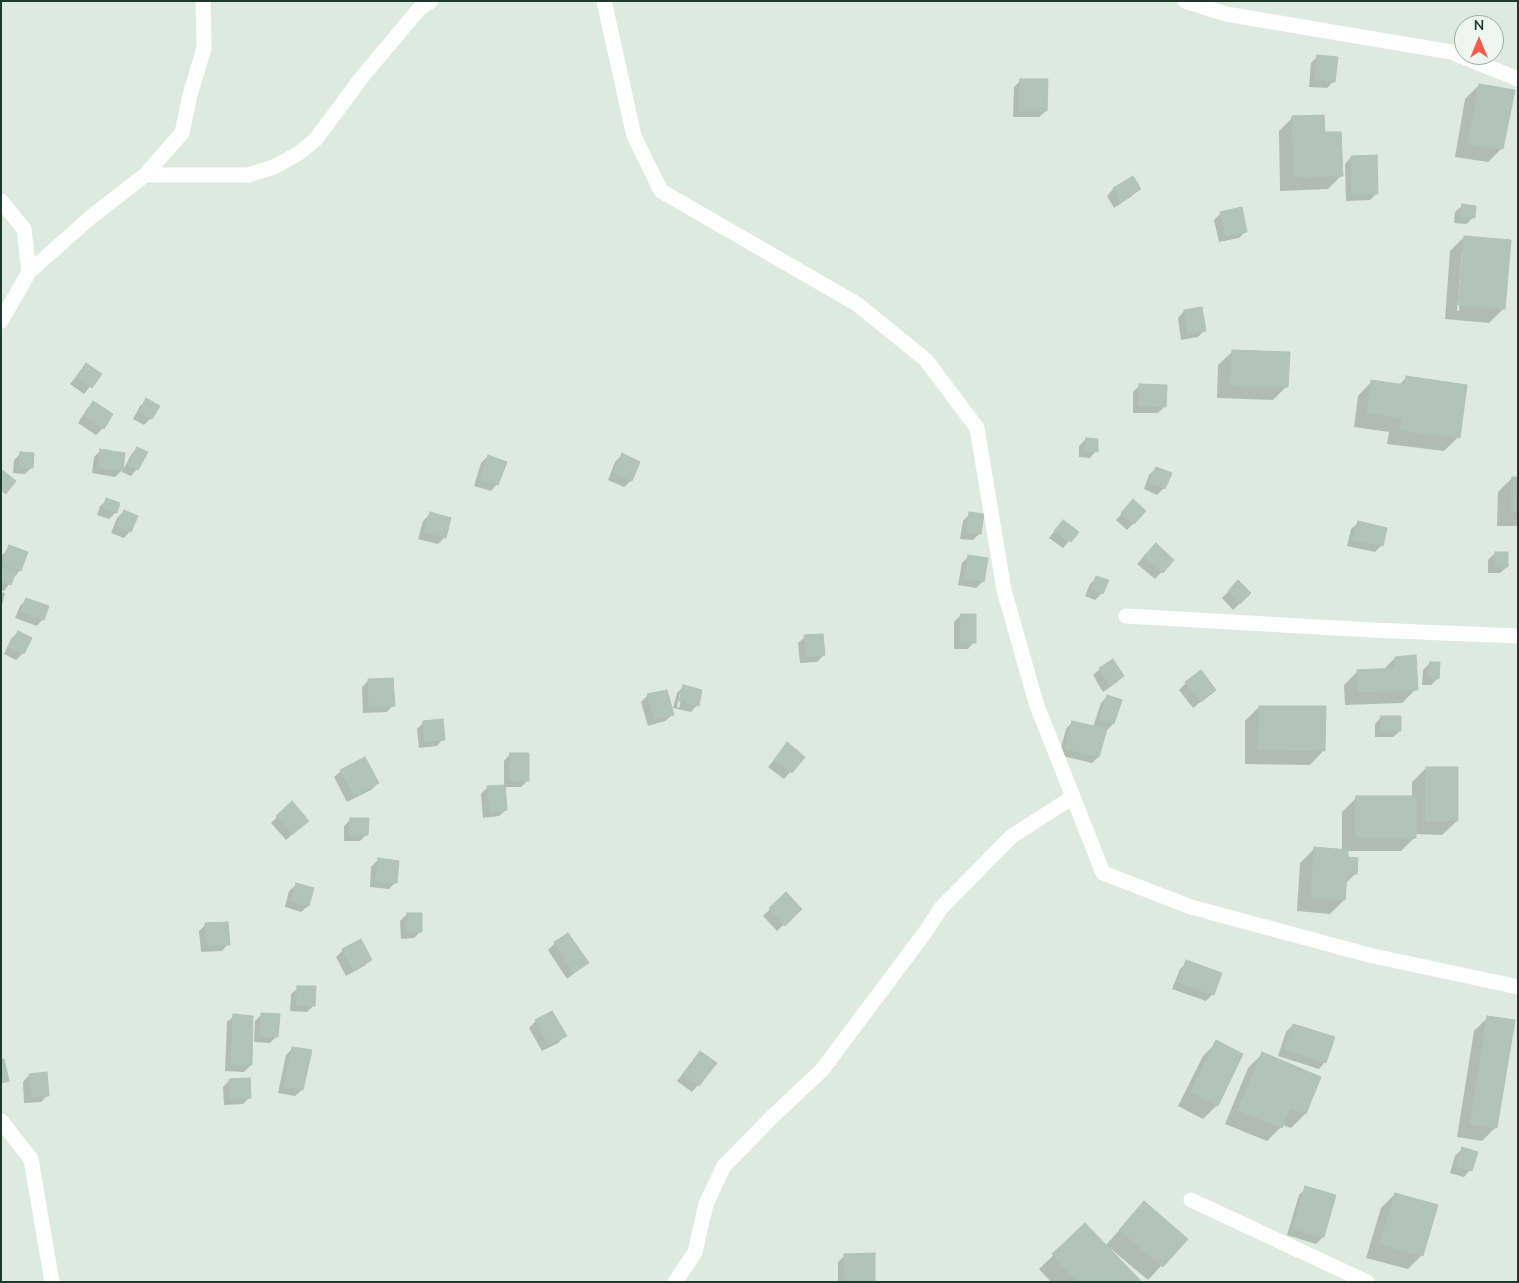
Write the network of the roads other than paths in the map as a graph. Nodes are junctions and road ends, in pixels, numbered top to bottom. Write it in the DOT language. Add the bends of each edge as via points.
graph roads {
  1 [pos="203,1"];
  2 [pos="431,1"];
  3 [pos="604,1"];
  4 [pos="1185,1"];
  5 [pos="1518,79"];
  6 [pos="144,175"];
  7 [pos="1,201"];
  8 [pos="30,272"];
  9 [pos="1,321"];
  10 [pos="1126,616"];
  11 [pos="1518,636"];
  12 [pos="1073,797"];
  13 [pos="1518,987"];
  14 [pos="1,1121"];
  15 [pos="1191,1200"];
  16 [pos="52,1282"];
  17 [pos="675,1282"];
  18 [pos="1367,1282"];
  1 -- 6 [label="street" via="204,48 182,133"];
  2 -- 6 [label="street" via="419,9 316,138 299,153 274,167 248,174"];
  3 -- 12 [label="street" via="634,136 661,191 857,304 926,360 977,428 1004,590 1036,702"];
  4 -- 5 [label="street" via="1226,14 1451,52"];
  6 -- 8 [label="street"];
  7 -- 8 [label="street" via="24,229"];
  8 -- 9 [label="street"];
  10 -- 11 [label="street"];
  12 -- 13 [label="street" via="1103,873 1200,910 1369,955"];
  12 -- 17 [label="street" via="1012,836 941,908 822,1070 724,1166 706,1204 695,1252"];
  14 -- 16 [label="street" via="31,1158"];
  15 -- 18 [label="street"];
}
